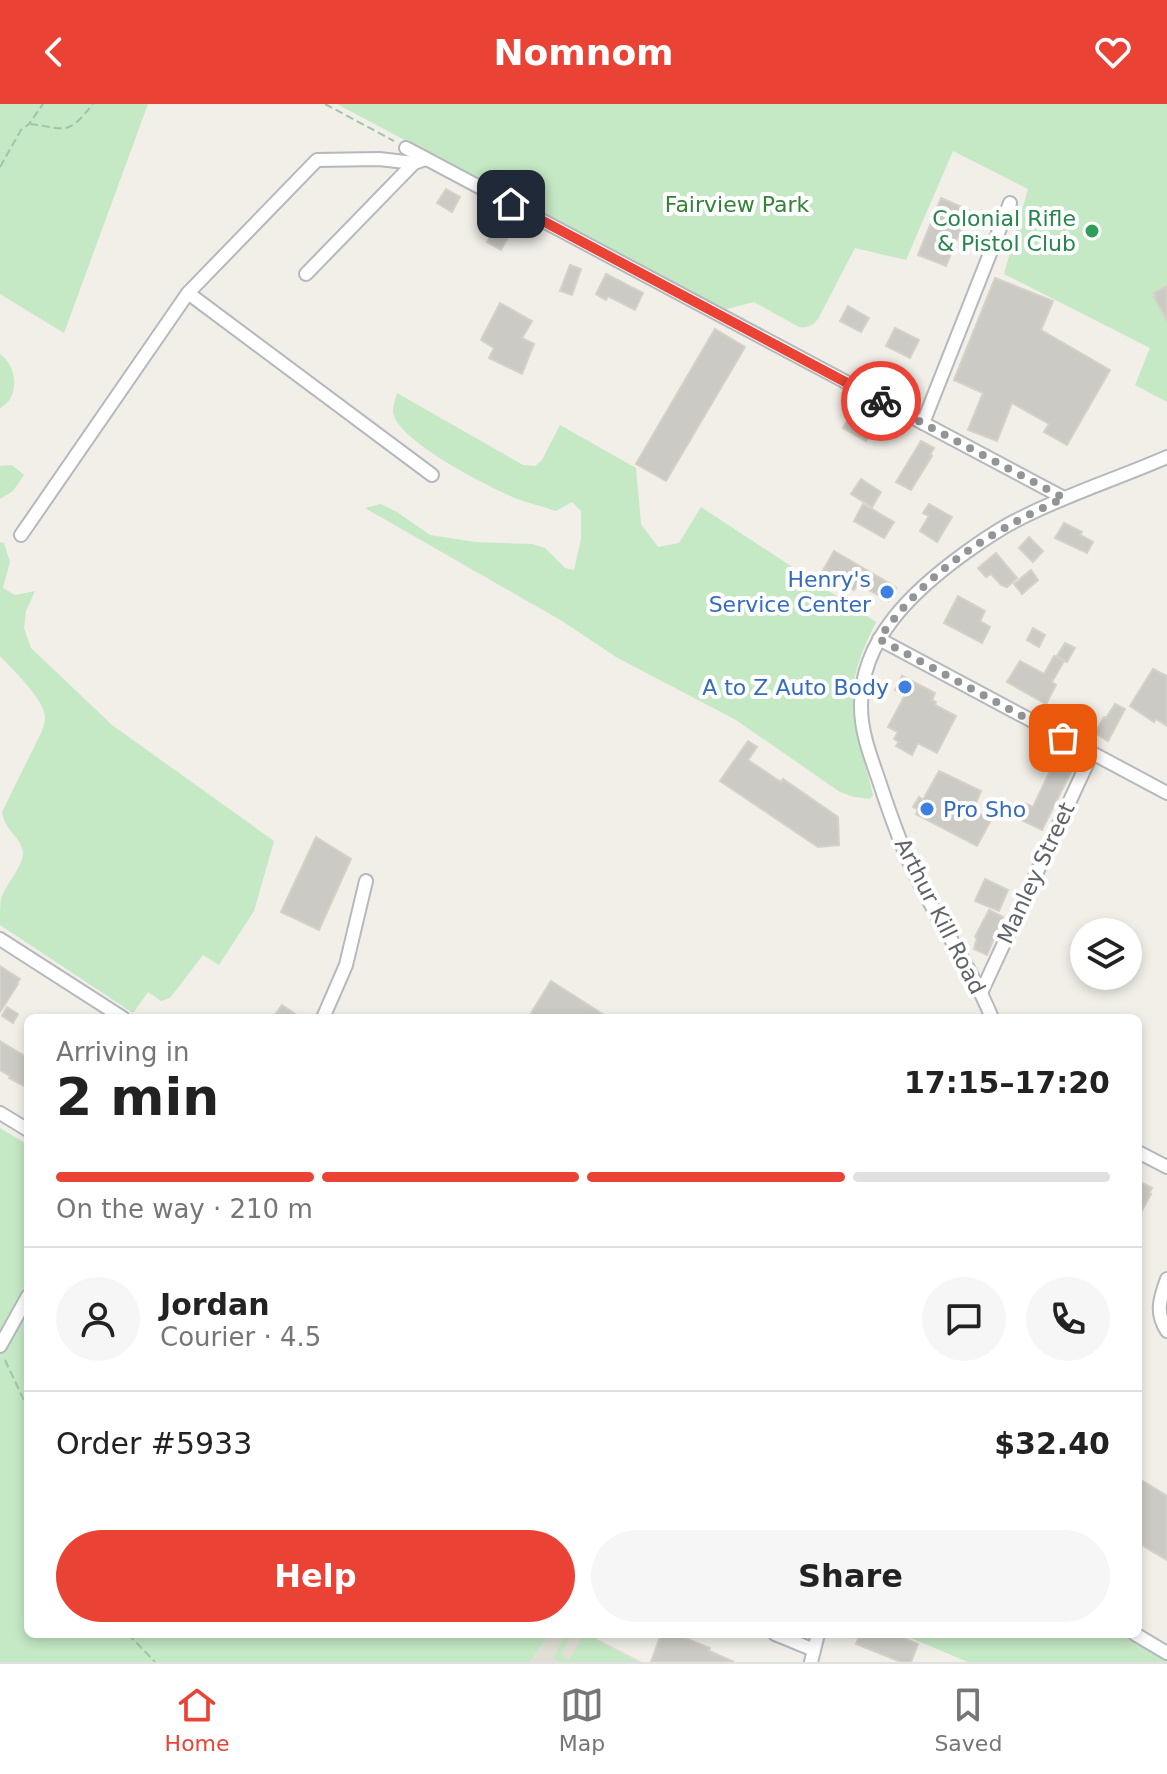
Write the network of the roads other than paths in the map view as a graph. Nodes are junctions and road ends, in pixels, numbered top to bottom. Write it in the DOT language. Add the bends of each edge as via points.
graph roads {
  1 [pos="406,148"];
  2 [pos="420,161"];
  3 [pos="1010,203"];
  4 [pos="306,274"];
  5 [pos="188,293"];
  6 [pos="923,423"];
  7 [pos="1167,457"];
  8 [pos="432,475"];
  9 [pos="1064,498"];
  10 [pos="21,535"];
  11 [pos="879,639"];
  12 [pos="1092,753"];
  13 [pos="1167,793"];
  14 [pos="366,881"];
  15 [pos="0,939"];
  16 [pos="981,993"];
  17 [pos="117,1014"];
  18 [pos="325,1014"];
  19 [pos="990,1014"];
  20 [pos="0,1113"];
  21 [pos="24,1128"];
  22 [pos="1142,1154"];
  23 [pos="1167,1167"];
  24 [pos="1167,1279"];
  25 [pos="24,1303"];
  26 [pos="1167,1331"];
  27 [pos="0,1346"];
  28 [pos="782,1638"];
  29 [pos="1142,1638"];
  30 [pos="1167,1653"];
  31 [pos="813,1656"];
  1 -- 2 [label="street"];
  2 -- 4 [label="street"];
  2 -- 5 [label="street" via="317,160"];
  2 -- 6 [label="street"];
  3 -- 6 [label="street"];
  5 -- 8 [label="street"];
  5 -- 10 [label="street"];
  6 -- 9 [label="street"];
  7 -- 9 [label="street, Arthur Kill Road"];
  9 -- 11 [label="street, Arthur Kill Road" via="988,537 937,574"];
  11 -- 12 [label="street"];
  11 -- 16 [label="street, Arthur Kill Road" via="862,687 868,748 911,867"];
  12 -- 13 [label="street"];
  12 -- 16 [label="street, Manley Street"];
  14 -- 18 [label="street" via="346,965"];
  15 -- 17 [label="street"];
  16 -- 19 [label="street, Arthur Kill Road"];
  20 -- 21 [label="street"];
  22 -- 23 [label="street"];
  24 -- 26 [label="street" via="1159,1299"];
  25 -- 27 [label="street"];
  28 -- 31 [label="street"];
  29 -- 30 [label="street"];
}
